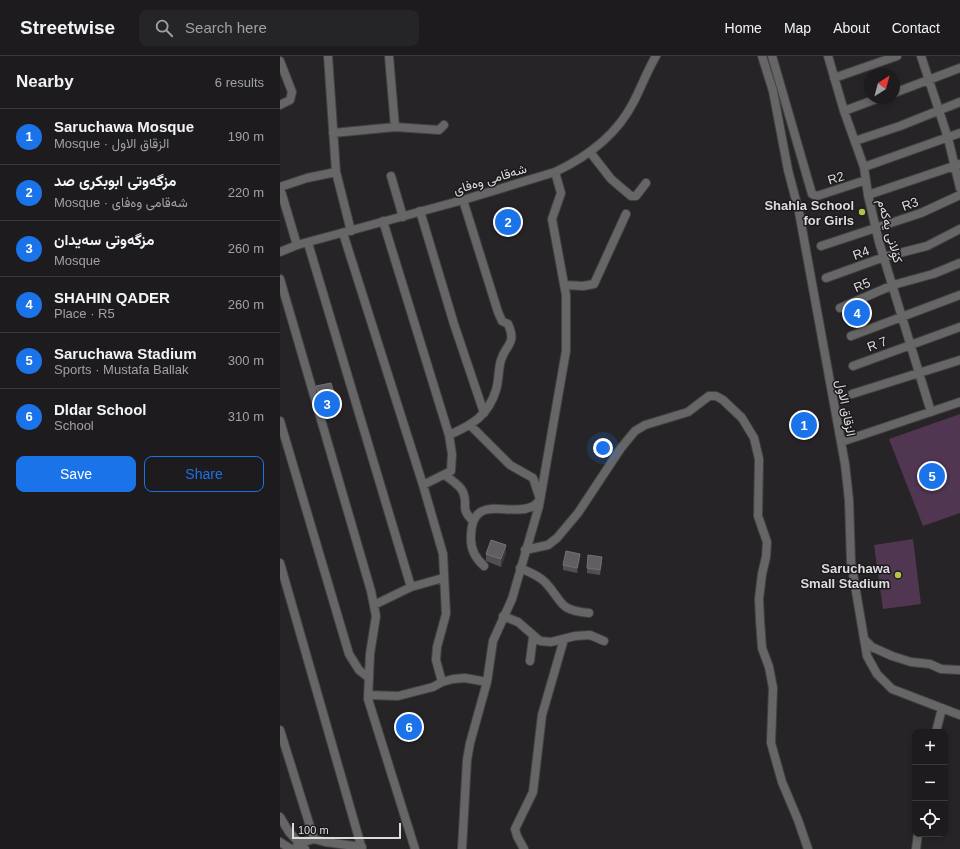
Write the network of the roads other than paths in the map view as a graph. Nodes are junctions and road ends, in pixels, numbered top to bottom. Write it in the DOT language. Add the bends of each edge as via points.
graph roads {
  1 [pos="328,56"];
  2 [pos="389,56"];
  3 [pos="656,56"];
  4 [pos="762,56"];
  5 [pos="772,56"];
  6 [pos="828,56"];
  7 [pos="897,56"];
  8 [pos="921,56"];
  9 [pos="280,61"];
  10 [pos="960,68"];
  11 [pos="834,78"];
  12 [pos="929,80"];
  13 [pos="900,91"];
  14 [pos="960,102"];
  15 [pos="864,104"];
  16 [pos="280,105"];
  17 [pos="940,110"];
  18 [pos="844,111"];
  19 [pos="444,125"];
  20 [pos="395,127"];
  21 [pos="333,133"];
  22 [pos="960,133"];
  23 [pos="948,138"];
  24 [pos="855,141"];
  25 [pos="590,152"];
  26 [pos="958,165"];
  27 [pos="864,167"];
  28 [pos="336,172"];
  29 [pos="555,172"];
  30 [pos="391,176"];
  31 [pos="866,180"];
  32 [pos="646,183"];
  33 [pos="280,188"];
  34 [pos="960,188"];
  35 [pos="868,195"];
  36 [pos="960,195"];
  37 [pos="463,200"];
  38 [pos="420,211"];
  39 [pos="626,214"];
  40 [pos="403,217"];
  41 [pos="383,222"];
  42 [pos="876,228"];
  43 [pos="960,229"];
  44 [pos="347,232"];
  45 [pos="308,242"];
  46 [pos="298,245"];
  47 [pos="821,246"];
  48 [pos="280,252"];
  49 [pos="884,257"];
  50 [pos="960,263"];
  51 [pos="826,278"];
  52 [pos="280,280"];
  53 [pos="565,285"];
  54 [pos="893,285"];
  55 [pos="960,295"];
  56 [pos="840,308"];
  57 [pos="902,316"];
  58 [pos="960,327"];
  59 [pos="851,336"];
  60 [pos="910,344"];
  61 [pos="960,360"];
  62 [pos="853,366"];
  63 [pos="918,373"];
  64 [pos="852,394"];
  65 [pos="960,402"];
  66 [pos="931,412"];
  67 [pos="484,414"];
  68 [pos="280,421"];
  69 [pos="470,426"];
  70 [pos="449,435"];
  71 [pos="841,442"];
  72 [pos="445,475"];
  73 [pos="423,485"];
  74 [pos="540,499"];
  75 [pos="473,521"];
  76 [pos="525,550"];
  77 [pos="280,562"];
  78 [pos="484,566"];
  79 [pos="520,568"];
  80 [pos="443,578"];
  81 [pos="412,587"];
  82 [pos="374,605"];
  83 [pos="590,613"];
  84 [pos="503,616"];
  85 [pos="533,637"];
  86 [pos="564,639"];
  87 [pos="864,639"];
  88 [pos="604,641"];
  89 [pos="530,661"];
  90 [pos="960,670"];
  91 [pos="369,678"];
  92 [pos="442,682"];
  93 [pos="486,682"];
  94 [pos="368,695"];
  95 [pos="942,708"];
  96 [pos="960,714"];
  97 [pos="937,729"];
  98 [pos="280,730"];
  99 [pos="280,817"];
  100 [pos="918,837"];
  101 [pos="314,838"];
  102 [pos="280,842"];
  103 [pos="297,848"];
  104 [pos="362,848"];
  105 [pos="415,849"];
  106 [pos="462,849"];
  107 [pos="524,849"];
  108 [pos="808,849"];
  109 [pos="916,849"];
  1 -- 21 [label="street"];
  2 -- 20 [label="street"];
  3 -- 25 [label="street, شەقامی وەفای" via="626,114 612,133"];
  4 -- 71 [label="street, الزقاق الاول" via="773,91 799,212"];
  5 -- 31 [label="street, R2" via="812,194 817,196"];
  6 -- 11 [label="street, کۆلانی یەکەم"];
  7 -- 11 [label="street"];
  8 -- 12 [label="street"];
  9 -- 16 [label="street" via="292,92 290,100"];
  10 -- 12 [label="street"];
  11 -- 18 [label="street, کۆلانی یەکەم"];
  12 -- 13 [label="street"];
  12 -- 17 [label="street"];
  14 -- 17 [label="street"];
  15 -- 18 [label="street"];
  17 -- 23 [label="street"];
  17 -- 24 [label="street"];
  18 -- 24 [label="street, کۆلانی یەکەم"];
  19 -- 20 [label="street" via="440,130"];
  20 -- 21 [label="street"];
  21 -- 28 [label="street"];
  22 -- 23 [label="street"];
  23 -- 26 [label="street"];
  23 -- 27 [label="street"];
  24 -- 27 [label="street, کۆلانی یەکەم"];
  25 -- 29 [label="street, شەقامی وەفای"];
  25 -- 32 [label="street" via="611,180 631,196 636,196"];
  26 -- 34 [label="street"];
  26 -- 35 [label="street"];
  27 -- 31 [label="street, کۆلانی یەکەم"];
  28 -- 33 [label="street" via="307,178"];
  28 -- 44 [label="street"];
  29 -- 37 [label="street, شەقامی وەفای"];
  29 -- 53 [label="street" via="561,193 552,219"];
  30 -- 40 [label="street"];
  31 -- 35 [label="street, کۆلانی یەکەم"];
  33 -- 46 [label="street"];
  35 -- 42 [label="street, کۆلانی یەکەم"];
  36 -- 42 [label="street, R3" via="921,213"];
  37 -- 38 [label="street, شەقامی وەفای"];
  37 -- 67 [label="street" via="498,312 502,321 508,324 512,338 511,344 501,358 495,392"];
  38 -- 40 [label="street, شەقامی وەفای"];
  38 -- 67 [label="street"];
  39 -- 53 [label="street" via="594,284"];
  40 -- 41 [label="street, شەقامی وەفای"];
  41 -- 44 [label="street, شەقامی وەفای"];
  41 -- 70 [label="street"];
  42 -- 47 [label="street, R3"];
  42 -- 49 [label="street, کۆلانی یەکەم"];
  43 -- 49 [label="street, R4" via="927,246"];
  44 -- 45 [label="street, شەقامی وەفای"];
  44 -- 73 [label="street"];
  45 -- 46 [label="street, شەقامی وەفای"];
  45 -- 81 [label="street"];
  46 -- 48 [label="street, شەقامی وەفای"];
  49 -- 51 [label="street, R4"];
  49 -- 54 [label="street, کۆلانی یەکەم"];
  50 -- 54 [label="street, R5" via="933,274"];
  52 -- 82 [label="street"];
  53 -- 74 [label="street" via="566,350"];
  54 -- 56 [label="street, R5"];
  54 -- 57 [label="street, کۆلانی یەکەم"];
  55 -- 57 [label="street"];
  57 -- 59 [label="street"];
  57 -- 60 [label="street, کۆلانی یەکەم"];
  58 -- 60 [label="street, R 7"];
  60 -- 62 [label="street, R 7"];
  60 -- 63 [label="street, کۆلانی یەکەم"];
  61 -- 63 [label="street"];
  63 -- 64 [label="street"];
  63 -- 66 [label="street, کۆلانی یەکەم"];
  65 -- 66 [label="street"];
  66 -- 71 [label="street"];
  67 -- 69 [label="street"];
  68 -- 91 [label="street" via="349,654 359,670"];
  69 -- 70 [label="street"];
  69 -- 74 [label="street" via="510,465 533,478"];
  70 -- 72 [label="street" via="452,465 451,471"];
  71 -- 87 [label="street, الزقاق الاول" via="848,488 851,562"];
  72 -- 73 [label="street"];
  72 -- 75 [label="street" via="464,493 464,508"];
  73 -- 80 [label="street" via="443,554"];
  74 -- 75 [label="street" via="528,508 496,508 485,511"];
  74 -- 76 [label="street"];
  75 -- 78 [label="street" via="472,551"];
  76 -- 79 [label="street"];
  76 -- 108 [label="street" via="548,545 557,538 578,513 635,431 645,425 688,412 709,396 723,400 742,418 754,438 759,459 758,516 767,542 759,599 762,648 773,688 771,744 782,782"];
  77 -- 104 [label="street"];
  79 -- 83 [label="street" via="545,582 563,606 576,612"];
  79 -- 84 [label="street" via="512,599"];
  80 -- 81 [label="street"];
  80 -- 92 [label="street" via="446,614 436,660"];
  81 -- 82 [label="street"];
  82 -- 91 [label="street" via="376,616"];
  84 -- 85 [label="street" via="527,628"];
  84 -- 93 [label="street" via="493,641"];
  85 -- 86 [label="street" via="551,642"];
  85 -- 89 [label="street"];
  86 -- 88 [label="street" via="590,635"];
  86 -- 107 [label="street" via="542,715 533,792 515,829"];
  87 -- 90 [label="street" via="872,647 892,656 930,664 941,669"];
  87 -- 95 [label="street, الزقاق الاول" via="872,666 884,682 892,688"];
  91 -- 94 [label="street"];
  92 -- 93 [label="street" via="465,678"];
  92 -- 94 [label="street" via="433,687 398,696"];
  93 -- 106 [label="street" via="467,760"];
  94 -- 105 [label="street"];
  95 -- 96 [label="street, الزقاق الاول"];
  95 -- 97 [label="street"];
  98 -- 101 [label="street"];
  99 -- 103 [label="street"];
  100 -- 109 [label="street"];
  101 -- 103 [label="street"];
  101 -- 104 [label="street"];
  102 -- 103 [label="street"];
}
